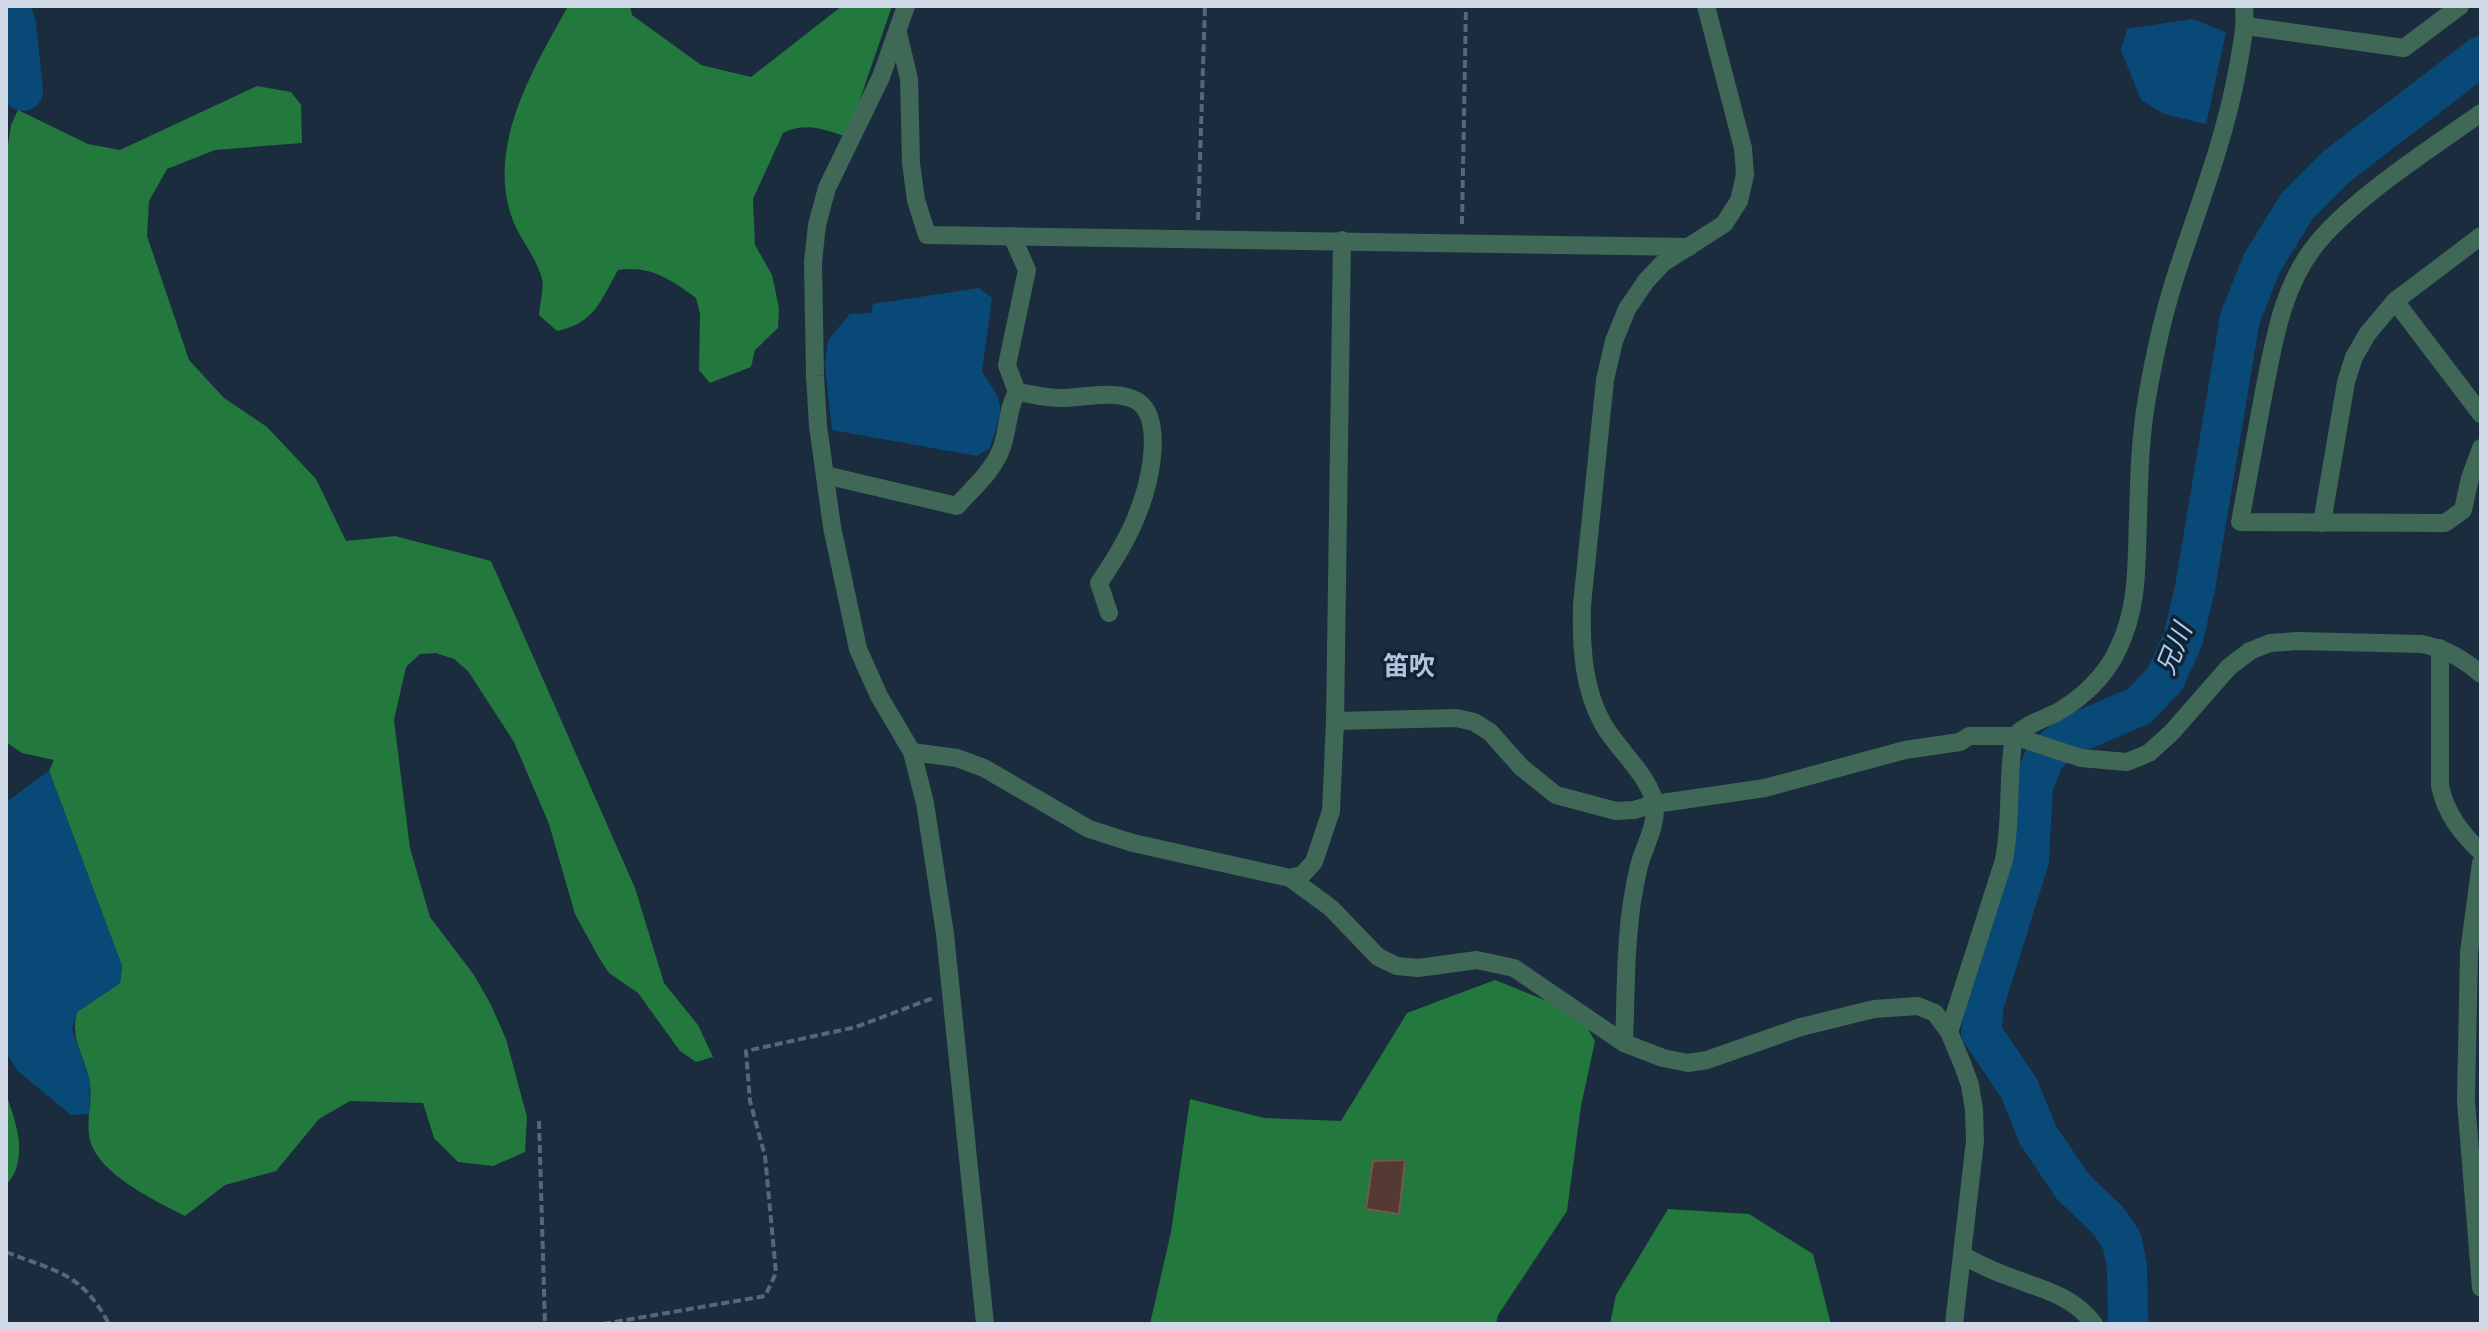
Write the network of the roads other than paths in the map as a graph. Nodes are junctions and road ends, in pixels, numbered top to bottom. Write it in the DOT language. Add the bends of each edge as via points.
graph roads {
  1 [pos="906,6"];
  2 [pos="1706,6"];
  3 [pos="2244,6"];
  4 [pos="2460,6"];
  5 [pos="2246,26"];
  6 [pos="898,33"];
  7 [pos="2480,117"];
  8 [pos="1012,236"];
  9 [pos="2481,236"];
  10 [pos="1342,240"];
  11 [pos="1689,247"];
  12 [pos="2395,301"];
  13 [pos="1017,392"];
  14 [pos="2481,414"];
  15 [pos="2481,448"];
  16 [pos="825,475"];
  17 [pos="2322,523"];
  18 [pos="1109,613"];
  19 [pos="2440,648"];
  20 [pos="2481,674"];
  21 [pos="1335,721"];
  22 [pos="2022,738"];
  23 [pos="912,752"];
  24 [pos="1655,804"];
  25 [pos="2481,852"];
  26 [pos="2481,863"];
  27 [pos="1290,878"];
  28 [pos="2476,918"];
  29 [pos="1949,1032"];
  30 [pos="1624,1043"];
  31 [pos="1962,1255"];
  32 [pos="2481,1288"];
  33 [pos="985,1324"];
  34 [pos="1954,1324"];
  35 [pos="2094,1324"];
  1 -- 6 [label="street"];
  2 -- 11 [label="street" via="1743,148 1745,175 1739,201 1724,224"];
  3 -- 5 [label="street"];
  4 -- 5 [label="street" via="2404,48"];
  5 -- 22 [label="street" via="2227,125 2176,275 2147,398 2139,453 2136,595 2128,626 2101,677 2054,714 2029,723"];
  6 -- 8 [label="street" via="909,79 914,188 927,235"];
  6 -- 16 [label="street" via="827,188 817,225 815,376"];
  7 -- 17 [label="street" via="2343,215 2310,253 2283,307 2240,522"];
  8 -- 10 [label="street"];
  8 -- 13 [label="street" via="1027,270 1007,365"];
  9 -- 12 [label="street"];
  10 -- 11 [label="street"];
  10 -- 21 [label="street"];
  11 -- 24 [label="street" via="1646,281 1614,341 1605,380 1582,605 1584,669 1592,702"];
  12 -- 14 [label="street"];
  12 -- 17 [label="street" via="2354,357"];
  13 -- 16 [label="street" via="1009,406 1001,452 957,506"];
  13 -- 18 [label="street" via="1055,398 1116,396 1135,399 1146,410 1153,429 1141,507 1099,583"];
  15 -- 17 [label="street" via="2463,510 2445,523"];
  16 -- 23 [label="street" via="858,649"];
  19 -- 20 [label="street"];
  19 -- 22 [label="street" via="2400,642 2270,643 2229,667 2172,732 2149,753 2127,762 2081,758"];
  19 -- 25 [label="street" via="2440,786 2453,821"];
  21 -- 24 [label="street" via="1474,722 1556,795 1616,811"];
  21 -- 27 [label="street" via="1331,811 1322,843 1314,862 1302,875"];
  22 -- 24 [label="street" via="1969,736 1765,788"];
  22 -- 29 [label="street" via="2010,759 2004,860"];
  23 -- 27 [label="street" via="984,768 1089,829"];
  23 -- 33 [label="street" via="945,934"];
  24 -- 30 [label="street" via="1628,936"];
  26 -- 28 [label="street"];
  27 -- 30 [label="street" via="1331,908 1378,957 1418,968 1477,960 1514,968"];
  28 -- 32 [label="street" via="2466,1101"];
  29 -- 30 [label="street" via="1935,1013 1898,1005 1801,1027 1688,1063"];
  29 -- 31 [label="street" via="1974,1110"];
  31 -- 34 [label="street"];
  31 -- 35 [label="street" via="2072,1302"];
}
